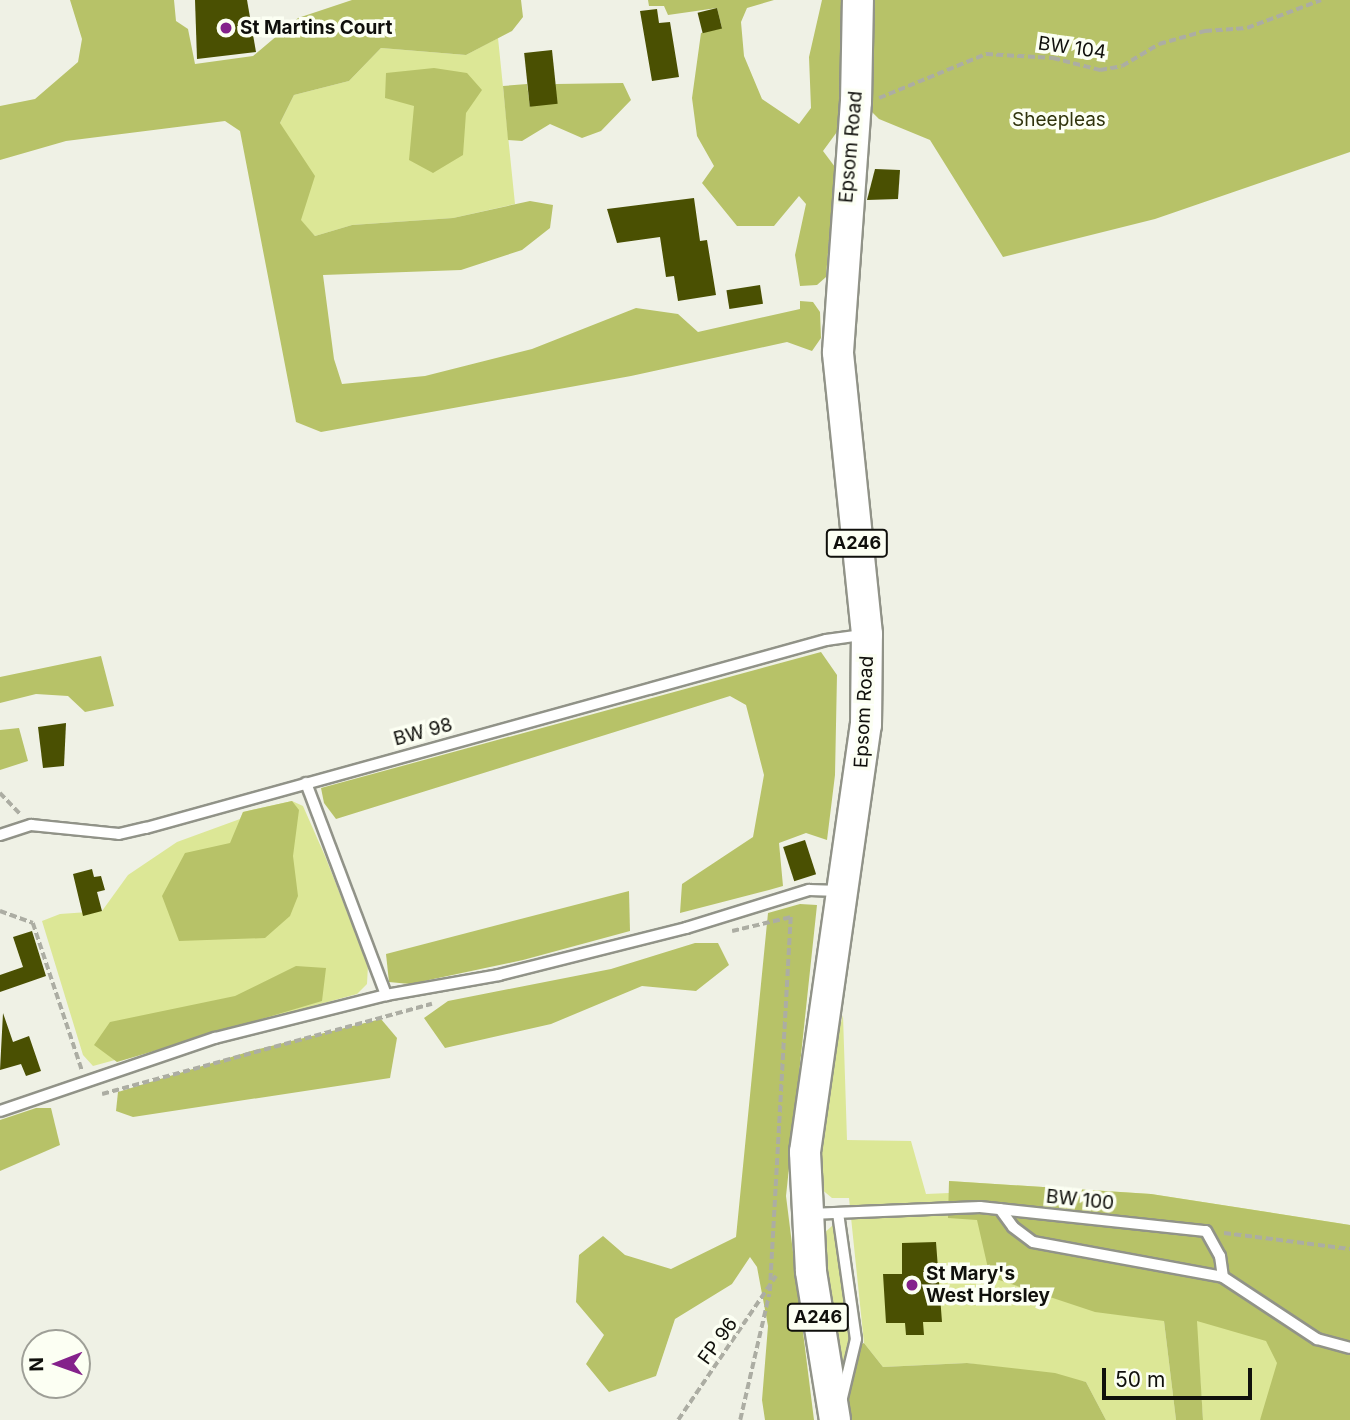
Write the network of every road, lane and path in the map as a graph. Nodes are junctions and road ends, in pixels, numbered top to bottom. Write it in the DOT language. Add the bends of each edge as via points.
graph roads {
  1 [pos="858,0"];
  2 [pos="1321,0"];
  3 [pos="856,102"];
  4 [pos="867,634"];
  5 [pos="306,783"];
  6 [pos="0,793"];
  7 [pos="31,825"];
  8 [pos="0,835"];
  9 [pos="844,891"];
  10 [pos="0,911"];
  11 [pos="725,933"];
  12 [pos="386,995"];
  13 [pos="446,1000"];
  14 [pos="82,1071"];
  15 [pos="96,1096"];
  16 [pos="0,1111"];
  17 [pos="1000,1209"];
  18 [pos="838,1213"];
  19 [pos="805,1214"];
  20 [pos="1206,1231"];
  21 [pos="1350,1249"];
  22 [pos="1223,1277"];
  23 [pos="770,1287"];
  24 [pos="770,1293"];
  25 [pos="1350,1348"];
  26 [pos="678,1420"];
  27 [pos="740,1420"];
  28 [pos="835,1420"];
  1 -- 3 [label="main road, Epsom Road / A246"];
  2 -- 3 [label="path, BW 104" via="1247,28 1205,31 1159,44 1122,66 1100,70 1053,58 986,54 889,97"];
  3 -- 4 [label="main road, Epsom Road / A246" via="838,352"];
  4 -- 5 [label="lane, BW 98" via="826,640"];
  4 -- 9 [label="main road, Epsom Road / A246" via="865,737"];
  5 -- 7 [label="lane, BW 98" via="119,834"];
  5 -- 12 [label="lane"];
  6 -- 7 [label="path"];
  7 -- 8 [label="lane"];
  9 -- 12 [label="lane" via="809,890 687,928 513,972"];
  9 -- 19 [label="main road, Epsom Road / A246" via="806,1139"];
  10 -- 14 [label="path" via="33,923"];
  11 -- 23 [label="path" via="791,917"];
  12 -- 16 [label="lane" via="215,1038"];
  13 -- 15 [label="path"];
  17 -- 18 [label="lane, BW 100"];
  17 -- 20 [label="lane, BW 100"];
  17 -- 22 [label="lane" via="1013,1227 1033,1242"];
  18 -- 19 [label="lane, BW 100"];
  18 -- 28 [label="lane" via="856,1339"];
  19 -- 28 [label="main road, Epsom Road / A246"];
  20 -- 21 [label="path"];
  20 -- 22 [label="lane" via="1220,1256"];
  22 -- 25 [label="lane" via="1317,1339"];
  23 -- 24 [label="path"];
  23 -- 24 [label="path, FP 96" via="776,1276"];
  23 -- 26 [label="path, FP 96"];
  24 -- 27 [label="path"];
}
